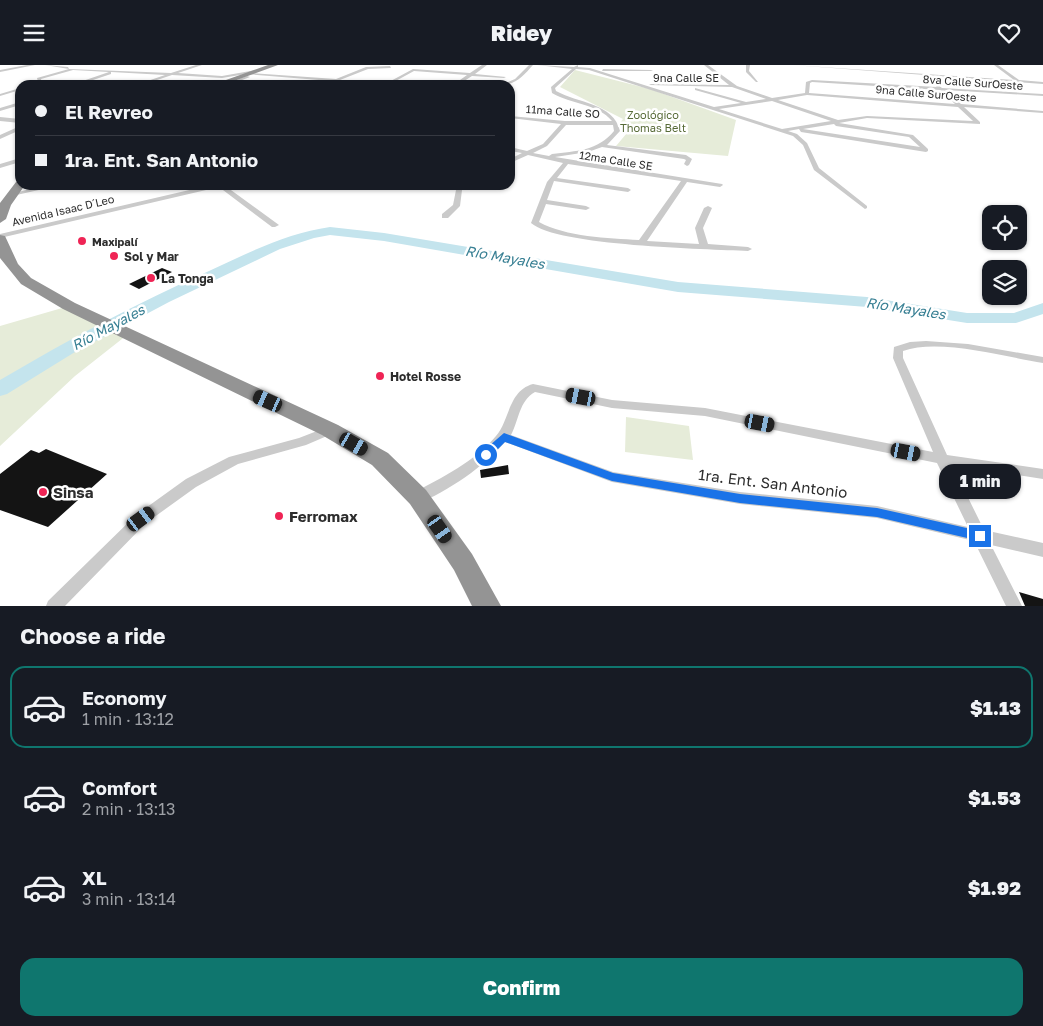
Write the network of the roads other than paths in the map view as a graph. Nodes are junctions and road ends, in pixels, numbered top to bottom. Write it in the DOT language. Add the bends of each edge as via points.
graph roads {
  1 [pos="33,65"];
  2 [pos="46,65"];
  3 [pos="94,65"];
  4 [pos="200,65"];
  5 [pos="275,65"];
  6 [pos="485,65"];
  7 [pos="530,65"];
  8 [pos="539,65"];
  9 [pos="646,65"];
  10 [pos="706,65"];
  11 [pos="748,65"];
  12 [pos="794,65"];
  13 [pos="804,65"];
  14 [pos="862,65"];
  15 [pos="996,65"];
  16 [pos="130,67"];
  17 [pos="390,67"];
  18 [pos="578,67"];
  19 [pos="73,69"];
  20 [pos="866,69"];
  21 [pos="923,69"];
  22 [pos="0,71"];
  23 [pos="117,71"];
  24 [pos="652,71"];
  25 [pos="252,73"];
  26 [pos="170,74"];
  27 [pos="926,74"];
  28 [pos="471,75"];
  29 [pos="504,77"];
  30 [pos="993,78"];
  31 [pos="39,80"];
  32 [pos="88,80"];
  33 [pos="153,80"];
  34 [pos="231,80"];
  35 [pos="236,80"];
  36 [pos="324,80"];
  37 [pos="336,80"];
  38 [pos="395,80"];
  39 [pos="463,80"];
  40 [pos="515,80"];
  41 [pos="1017,80"];
  42 [pos="757,81"];
  43 [pos="1043,83"];
  44 [pos="875,84"];
  45 [pos="640,85"];
  46 [pos="662,85"];
  47 [pos="690,86"];
  48 [pos="732,86"];
  49 [pos="940,88"];
  50 [pos="15,90"];
  51 [pos="663,92"];
  52 [pos="1012,93"];
  53 [pos="808,94"];
  54 [pos="0,95"];
  55 [pos="1043,95"];
  56 [pos="881,99"];
  57 [pos="1019,99"];
  58 [pos="772,100"];
  59 [pos="748,103"];
  60 [pos="15,105"];
  61 [pos="884,105"];
  62 [pos="958,105"];
  63 [pos="1026,105"];
  64 [pos="714,109"];
  65 [pos="0,110"];
  66 [pos="888,111"];
  67 [pos="1034,111"];
  68 [pos="1043,112"];
  69 [pos="15,116"];
  70 [pos="891,117"];
  71 [pos="515,118"];
  72 [pos="1043,118"];
  73 [pos="1,120"];
  74 [pos="15,121"];
  75 [pos="838,121"];
  76 [pos="565,123"];
  77 [pos="615,123"];
  78 [pos="828,123"];
  79 [pos="794,129"];
  80 [pos="15,130"];
  81 [pos="783,131"];
  82 [pos="0,137"];
  83 [pos="604,146"];
  84 [pos="515,150"];
  85 [pos="530,152"];
  86 [pos="548,157"];
  87 [pos="515,159"];
  88 [pos="15,162"];
  89 [pos="568,162"];
  90 [pos="686,164"];
  91 [pos="0,166"];
  92 [pos="552,179"];
  93 [pos="684,181"];
  94 [pos="720,185"];
  95 [pos="15,190"];
  96 [pos="32,190"];
  97 [pos="199,190"];
  98 [pos="227,190"];
  99 [pos="459,190"];
  100 [pos="628,190"];
  101 [pos="12,194"];
  102 [pos="543,201"];
  103 [pos="2,206"];
  104 [pos="865,207"];
  105 [pos="586,208"];
  106 [pos="708,208"];
  107 [pos="445,216"];
  108 [pos="0,219"];
  109 [pos="275,225"];
  110 [pos="0,238"];
  111 [pos="641,243"];
  112 [pos="704,246"];
  113 [pos="748,249"];
  114 [pos="1043,360"];
  115 [pos="330,429"];
  116 [pos="504,437"];
  117 [pos="942,459"];
  118 [pos="1043,474"];
  119 [pos="418,497"];
  120 [pos="980,536"];
  121 [pos="1043,550"];
  122 [pos="54,606"];
  123 [pos="487,606"];
  124 [pos="1014,606"];
  1 -- 22 [label="street"];
  2 -- 19 [label="street"];
  3 -- 19 [label="street"];
  4 -- 26 [label="street"];
  5 -- 25 [label="highway"];
  6 -- 28 [label="street"];
  7 -- 40 [label="street"];
  8 -- 18 [label="street"];
  9 -- 24 [label="street"];
  10 -- 48 [label="street"];
  11 -- 42 [label="street" via="747,71"];
  12 -- 13 [label="street"];
  13 -- 20 [label="street"];
  14 -- 20 [label="street"];
  15 -- 41 [label="street"];
  16 -- 23 [label="street"];
  17 -- 37 [label="street" via="366,68"];
  18 -- 24 [label="street"];
  18 -- 45 [label="street"];
  18 -- 77 [label="street" via="553,88 554,92 568,100 604,111"];
  19 -- 23 [label="street"];
  19 -- 31 [label="street"];
  20 -- 27 [label="street"];
  20 -- 44 [label="street"];
  21 -- 27 [label="street"];
  23 -- 26 [label="street"];
  23 -- 32 [label="street"];
  24 -- 46 [label="street"];
  25 -- 26 [label="street" via="222,77"];
  25 -- 34 [label="highway"];
  25 -- 35 [label="street"];
  25 -- 36 [label="street"];
  26 -- 33 [label="street"];
  27 -- 30 [label="street"];
  27 -- 49 [label="street"];
  28 -- 29 [label="street"];
  28 -- 38 [label="street" via="413,70"];
  28 -- 39 [label="street"];
  30 -- 41 [label="street"];
  30 -- 52 [label="street"];
  41 -- 43 [label="street"];
  44 -- 49 [label="street, 8va Calle SurOeste"];
  44 -- 53 [label="street, 8va Calle SurOeste" via="812,81 808,82"];
  44 -- 56 [label="street"];
  45 -- 46 [label="street, 9na Calle SE"];
  45 -- 51 [label="street"];
  46 -- 47 [label="street, 9na Calle SE"];
  46 -- 51 [label="street"];
  47 -- 48 [label="street, 9na Calle SE"];
  47 -- 59 [label="street"];
  48 -- 58 [label="street"];
  49 -- 52 [label="street, 8va Calle SurOeste"];
  49 -- 62 [label="street"];
  50 -- 54 [label="street"];
  51 -- 64 [label="street"];
  52 -- 55 [label="street, 8va Calle SurOeste"];
  52 -- 57 [label="street"];
  53 -- 56 [label="street, 9na Calle SurOeste"];
  53 -- 58 [label="street, 9na Calle SurOeste"];
  56 -- 61 [label="street"];
  56 -- 62 [label="street, 9na Calle SurOeste"];
  58 -- 59 [label="street, 9na Calle SurOeste"];
  58 -- 75 [label="street"];
  59 -- 64 [label="street, 9na Calle SurOeste"];
  60 -- 65 [label="street"];
  62 -- 67 [label="street, 9na Calle SurOeste"];
  62 -- 70 [label="street" via="978,123"];
  63 -- 67 [label="street"];
  64 -- 81 [label="street"];
  66 -- 70 [label="street"];
  67 -- 68 [label="street, 9na Calle SurOeste"];
  67 -- 72 [label="street"];
  69 -- 73 [label="street"];
  70 -- 75 [label="street"];
  71 -- 76 [label="street, 11ma Calle SO"];
  73 -- 74 [label="street"];
  75 -- 78 [label="street"];
  76 -- 77 [label="street, 11ma Calle SO"];
  76 -- 85 [label="street" via="545,145"];
  77 -- 83 [label="street" via="617,131"];
  78 -- 79 [label="street"];
  78 -- 79 [label="street" via="911,136 926,150"];
  79 -- 81 [label="street"];
  80 -- 82 [label="street"];
  81 -- 104 [label="street" via="800,139 816,169"];
  83 -- 86 [label="street"];
  83 -- 90 [label="street" via="686,157 689,159"];
  84 -- 85 [label="street, 12ma Calle SE"];
  85 -- 86 [label="street, 12ma Calle SE"];
  85 -- 87 [label="street"];
  86 -- 89 [label="street, 12ma Calle SE"];
  88 -- 91 [label="street"];
  89 -- 92 [label="street"];
  89 -- 93 [label="street, 12ma Calle SE"];
  92 -- 100 [label="street"];
  92 -- 102 [label="street"];
  93 -- 94 [label="street, 12ma Calle SE"];
  93 -- 111 [label="street"];
  95 -- 101 [label="highway"];
  96 -- 101 [label="street"];
  97 -- 110 [label="street, Avenida Isaac D´Leo"];
  98 -- 109 [label="street"];
  99 -- 107 [label="street" via="456,206"];
  101 -- 103 [label="highway"];
  102 -- 105 [label="street"];
  102 -- 111 [label="street" via="535,223 538,227 560,233"];
  103 -- 108 [label="highway"];
  106 -- 112 [label="street" via="699,228"];
  110 -- 115 [label="highway" via="12,266 26,281 68,306"];
  111 -- 112 [label="street"];
  112 -- 113 [label="street"];
  114 -- 117 [label="street" via="928,343 898,349 898,358"];
  115 -- 119 [label="highway" via="380,459"];
  115 -- 122 [label="street" via="302,442 234,460 191,483 141,519"];
  116 -- 117 [label="street" via="522,394 533,388 612,404 705,412"];
  116 -- 119 [label="street" via="486,455 454,478"];
  116 -- 120 [label="street, 1ra. Ent. San Antonio" via="612,477 740,498 877,513"];
  117 -- 118 [label="street"];
  117 -- 120 [label="street"];
  119 -- 123 [label="highway" via="463,562"];
  120 -- 121 [label="street, 1ra. Ent. San Antonio"];
  120 -- 124 [label="street"];
}
